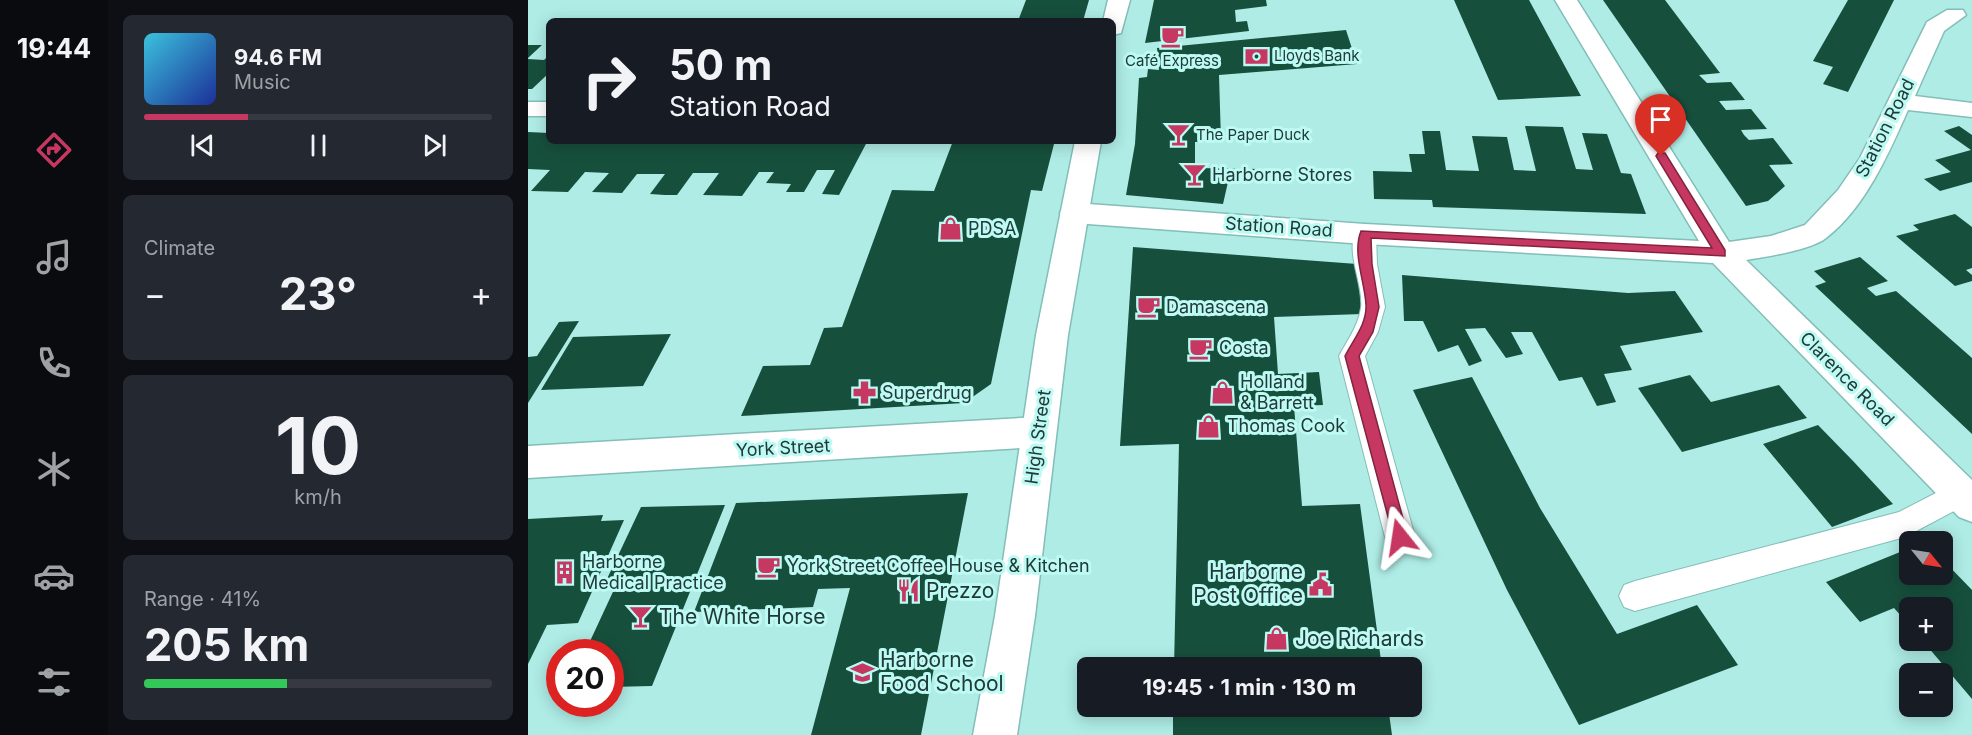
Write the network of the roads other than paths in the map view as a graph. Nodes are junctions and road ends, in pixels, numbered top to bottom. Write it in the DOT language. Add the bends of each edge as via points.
graph roads {
  1 [pos="1119,0"];
  2 [pos="1566,0"];
  3 [pos="1958,15"];
  4 [pos="1115,18"];
  5 [pos="1900,102"];
  6 [pos="528,109"];
  7 [pos="546,109"];
  8 [pos="1972,110"];
  9 [pos="1087,144"];
  10 [pos="1074,213"];
  11 [pos="1365,234"];
  12 [pos="1721,253"];
  13 [pos="1038,432"];
  14 [pos="528,462"];
  15 [pos="1966,499"];
  16 [pos="1400,537"];
  17 [pos="1635,596"];
  18 [pos="995,735"];
  1 -- 4 [label="street"];
  2 -- 12 [label="street, Clarence Road"];
  3 -- 5 [label="street, Station Road" via="1935,27"];
  5 -- 8 [label="street"];
  5 -- 12 [label="street, Station Road" via="1873,159 1848,196 1815,232 1773,246"];
  6 -- 7 [label="street"];
  9 -- 10 [label="street, High Street"];
  10 -- 11 [label="street, Station Road"];
  10 -- 13 [label="street, High Street"];
  11 -- 12 [label="street, Station Road"];
  11 -- 16 [label="lane" via="1373,307 1366,332 1352,356"];
  12 -- 15 [label="street, Clarence Road"];
  13 -- 14 [label="street, York Street"];
  13 -- 18 [label="street, High Street" via="1015,616"];
  15 -- 17 [label="lane" via="1905,524"];
}
